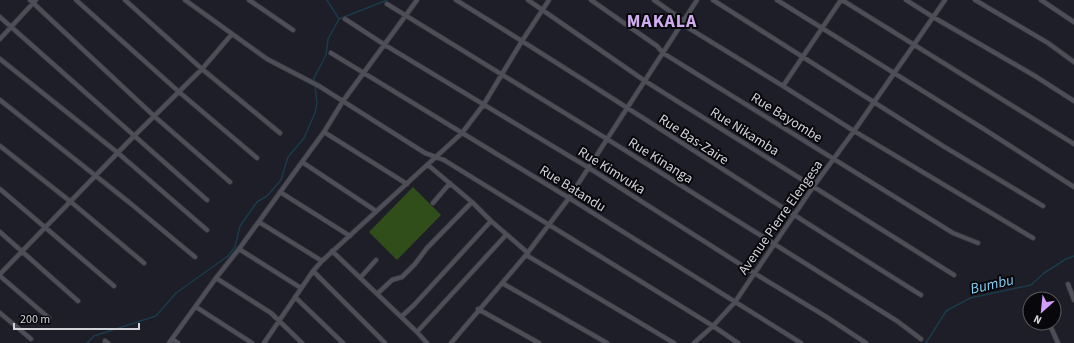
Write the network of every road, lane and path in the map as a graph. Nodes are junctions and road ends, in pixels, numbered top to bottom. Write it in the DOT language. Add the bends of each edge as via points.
graph roads {
  1 [pos="76,0"];
  2 [pos="124,0"];
  3 [pos="185,0"];
  4 [pos="249,0"];
  5 [pos="417,0"];
  6 [pos="456,0"];
  7 [pos="528,0"];
  8 [pos="549,0"];
  9 [pos="591,0"];
  10 [pos="654,0"];
  11 [pos="697,0"];
  12 [pos="714,0"];
  13 [pos="777,0"];
  14 [pos="842,0"];
  15 [pos="906,0"];
  16 [pos="945,0"];
  17 [pos="975,0"];
  18 [pos="1041,0"];
  19 [pos="33,1"];
  20 [pos="386,4"];
  21 [pos="542,10"];
  22 [pos="406,16"];
  23 [pos="933,17"];
  24 [pos="0,18"];
  25 [pos="344,19"];
  26 [pos="1074,22"];
  27 [pos="683,23"];
  28 [pos="10,27"];
  29 [pos="822,28"];
  30 [pos="293,30"];
  31 [pos="232,34"];
  32 [pos="0,39"];
  33 [pos="522,41"];
  34 [pos="385,45"];
  35 [pos="915,45"];
  36 [pos="331,53"];
  37 [pos="663,53"];
  38 [pos="802,56"];
  39 [pos="0,59"];
  40 [pos="1074,62"];
  41 [pos="202,69"];
  42 [pos="365,73"];
  43 [pos="501,74"];
  44 [pos="894,74"];
  45 [pos="644,81"];
  46 [pos="783,86"];
  47 [pos="178,91"];
  48 [pos="0,100"];
  49 [pos="1074,100"];
  50 [pos="343,101"];
  51 [pos="874,101"];
  52 [pos="484,104"];
  53 [pos="626,108"];
  54 [pos="154,116"];
  55 [pos="854,131"];
  56 [pos="324,132"];
  57 [pos="280,133"];
  58 [pos="462,133"];
  59 [pos="134,136"];
  60 [pos="607,139"];
  61 [pos="1074,144"];
  62 [pos="0,146"];
  63 [pos="118,153"];
  64 [pos="436,157"];
  65 [pos="257,158"];
  66 [pos="834,158"];
  67 [pos="302,162"];
  68 [pos="428,165"];
  69 [pos="589,168"];
  70 [pos="96,176"];
  71 [pos="230,182"];
  72 [pos="450,183"];
  73 [pos="407,184"];
  74 [pos="813,187"];
  75 [pos="1074,187"];
  76 [pos="0,189"];
  77 [pos="280,192"];
  78 [pos="569,198"];
  79 [pos="207,200"];
  80 [pos="71,202"];
  81 [pos="433,202"];
  82 [pos="472,202"];
  83 [pos="1042,206"];
  84 [pos="376,211"];
  85 [pos="794,216"];
  86 [pos="491,221"];
  87 [pos="258,222"];
  88 [pos="549,225"];
  89 [pos="46,227"];
  90 [pos="207,230"];
  91 [pos="0,232"];
  92 [pos="506,235"];
  93 [pos="350,236"];
  94 [pos="1032,238"];
  95 [pos="978,243"];
  96 [pos="775,244"];
  97 [pos="239,249"];
  98 [pos="22,251"];
  99 [pos="332,251"];
  100 [pos="527,254"];
  101 [pos="195,257"];
  102 [pos="376,260"];
  103 [pos="322,261"];
  104 [pos="144,263"];
  105 [pos="313,271"];
  106 [pos="754,273"];
  107 [pos="0,275"];
  108 [pos="954,275"];
  109 [pos="216,278"];
  110 [pos="360,278"];
  111 [pos="502,283"];
  112 [pos="1068,284"];
  113 [pos="114,286"];
  114 [pos="301,288"];
  115 [pos="377,294"];
  116 [pos="921,295"];
  117 [pos="295,297"];
  118 [pos="1074,300"];
  119 [pos="78,301"];
  120 [pos="735,302"];
  121 [pos="196,307"];
  122 [pos="478,309"];
  123 [pos="0,313"];
  124 [pos="401,317"];
  125 [pos="49,318"];
  126 [pos="279,321"];
  127 [pos="713,326"];
  128 [pos="1053,331"];
  129 [pos="417,332"];
  130 [pos="31,339"];
  131 [pos="921,339"];
  132 [pos="171,341"];
  133 [pos="178,343"];
  134 [pos="252,343"];
  135 [pos="264,343"];
  136 [pos="302,343"];
  137 [pos="344,343"];
  138 [pos="385,343"];
  139 [pos="427,343"];
  140 [pos="451,343"];
  141 [pos="539,343"];
  142 [pos="607,343"];
  143 [pos="674,343"];
  144 [pos="694,343"];
  145 [pos="738,343"];
  146 [pos="801,343"];
  147 [pos="866,343"];
  148 [pos="1058,343"];
  1 -- 47 [label="street"];
  2 -- 41 [label="street"];
  3 -- 31 [label="street"];
  4 -- 30 [label="street"];
  5 -- 22 [label="street"];
  6 -- 33 [label="street, Rue Bas-Zaire"];
  7 -- 21 [label="street, Rue Nikamba"];
  8 -- 21 [label="street"];
  9 -- 37 [label="street, Rue Bayombe" via="657,46"];
  10 -- 27 [label="street"];
  11 -- 27 [label="street"];
  12 -- 38 [label="street"];
  13 -- 29 [label="street"];
  14 -- 29 [label="street"];
  14 -- 35 [label="street"];
  15 -- 23 [label="street"];
  16 -- 23 [label="street, Avenue Pierre Elengesa"];
  17 -- 40 [label="street" via="1048,43"];
  18 -- 26 [label="street"];
  19 -- 28 [label="street"];
  19 -- 54 [label="street"];
  20 -- 22 [label="street, Rue Kinanga"];
  21 -- 33 [label="street"];
  21 -- 45 [label="street, Rue Nikamba"];
  22 -- 34 [label="street"];
  22 -- 43 [label="street, Rue Kinanga"];
  23 -- 35 [label="street, Avenue Pierre Elengesa"];
  23 -- 49 [label="street"];
  24 -- 28 [label="street"];
  25 -- 34 [label="street, Rue Kimvuka"];
  27 -- 37 [label="street"];
  27 -- 46 [label="street"];
  28 -- 32 [label="street"];
  28 -- 59 [label="street"];
  29 -- 38 [label="street"];
  29 -- 44 [label="street"];
  31 -- 41 [label="street"];
  31 -- 50 [label="street" via="267,59"];
  33 -- 43 [label="street"];
  33 -- 53 [label="street, Rue Bas-Zaire"];
  34 -- 42 [label="street"];
  34 -- 52 [label="street, Rue Kimvuka"];
  35 -- 44 [label="street, Avenue Pierre Elengesa"];
  35 -- 61 [label="street"];
  36 -- 42 [label="street, Rue Batandu"];
  37 -- 45 [label="street"];
  37 -- 66 [label="street, Rue Bayombe"];
  38 -- 46 [label="street"];
  38 -- 51 [label="street"];
  39 -- 63 [label="street"];
  41 -- 47 [label="street"];
  41 -- 57 [label="street"];
  42 -- 50 [label="street"];
  42 -- 58 [label="street, Rue Batandu"];
  43 -- 52 [label="street"];
  43 -- 60 [label="street, Rue Kinanga"];
  44 -- 51 [label="street, Avenue Pierre Elengesa"];
  44 -- 75 [label="street"];
  45 -- 53 [label="street"];
  45 -- 74 [label="street, Rue Nikamba"];
  46 -- 55 [label="street"];
  47 -- 54 [label="street"];
  47 -- 65 [label="street"];
  48 -- 70 [label="street"];
  50 -- 56 [label="street"];
  50 -- 64 [label="street" via="425,153"];
  51 -- 55 [label="street, Avenue Pierre Elengesa"];
  51 -- 83 [label="street"];
  52 -- 58 [label="street"];
  52 -- 69 [label="street, Rue Kimvuka"];
  53 -- 60 [label="street"];
  53 -- 85 [label="street, Rue Bas-Zaire"];
  54 -- 59 [label="street"];
  54 -- 71 [label="street"];
  55 -- 66 [label="street, Avenue Pierre Elengesa"];
  55 -- 94 [label="street"];
  56 -- 67 [label="street"];
  56 -- 73 [label="street"];
  58 -- 64 [label="street"];
  58 -- 78 [label="street, Rue Batandu"];
  59 -- 63 [label="street"];
  59 -- 79 [label="street"];
  60 -- 69 [label="street"];
  60 -- 96 [label="street, Rue Kinanga"];
  62 -- 80 [label="street"];
  63 -- 70 [label="street"];
  63 -- 90 [label="street"];
  64 -- 68 [label="street"];
  64 -- 88 [label="street"];
  66 -- 74 [label="street, Avenue Pierre Elengesa"];
  66 -- 95 [label="street, Rue Bayombe" via="952,233"];
  67 -- 77 [label="street"];
  67 -- 84 [label="street"];
  68 -- 72 [label="street"];
  68 -- 73 [label="street"];
  69 -- 78 [label="street"];
  69 -- 106 [label="street, Rue Kimvuka"];
  70 -- 80 [label="street"];
  70 -- 101 [label="street"];
  72 -- 81 [label="street"];
  72 -- 82 [label="street"];
  73 -- 84 [label="street"];
  74 -- 85 [label="street, Avenue Pierre Elengesa"];
  74 -- 108 [label="street, Rue Nikamba"];
  76 -- 89 [label="street"];
  77 -- 87 [label="street"];
  77 -- 93 [label="street"];
  78 -- 88 [label="street"];
  78 -- 120 [label="street, Rue Batandu"];
  80 -- 89 [label="street"];
  80 -- 104 [label="street"];
  82 -- 86 [label="street"];
  82 -- 115 [label="street" via="402,277 392,280"];
  84 -- 93 [label="street"];
  85 -- 96 [label="street, Avenue Pierre Elengesa"];
  85 -- 116 [label="street, Rue Bas-Zaire"];
  86 -- 92 [label="street"];
  86 -- 124 [label="street"];
  87 -- 97 [label="street"];
  87 -- 103 [label="street"];
  88 -- 100 [label="street"];
  88 -- 127 [label="street"];
  89 -- 98 [label="street"];
  89 -- 113 [label="street"];
  91 -- 98 [label="street"];
  92 -- 100 [label="street"];
  92 -- 129 [label="street"];
  93 -- 99 [label="street"];
  96 -- 106 [label="street, Avenue Pierre Elengesa"];
  96 -- 131 [label="street, Rue Kinanga"];
  97 -- 109 [label="street"];
  97 -- 114 [label="street"];
  98 -- 107 [label="street"];
  98 -- 119 [label="street"];
  99 -- 103 [label="street"];
  99 -- 110 [label="street"];
  100 -- 111 [label="street"];
  100 -- 143 [label="street"];
  102 -- 110 [label="street"];
  103 -- 105 [label="street"];
  105 -- 114 [label="street"];
  105 -- 138 [label="street"];
  106 -- 120 [label="street, Avenue Pierre Elengesa"];
  106 -- 147 [label="street, Rue Kimvuka"];
  107 -- 125 [label="street"];
  109 -- 121 [label="street"];
  109 -- 126 [label="street" via="271,313"];
  110 -- 115 [label="street"];
  111 -- 122 [label="street"];
  111 -- 142 [label="street"];
  112 -- 118 [label="street"];
  114 -- 117 [label="street"];
  115 -- 124 [label="street"];
  117 -- 126 [label="street"];
  117 -- 137 [label="street"];
  120 -- 127 [label="street, Avenue Pierre Elengesa"];
  120 -- 146 [label="street, Rue Batandu"];
  121 -- 132 [label="street"];
  121 -- 134 [label="street"];
  122 -- 140 [label="street"];
  122 -- 141 [label="street"];
  123 -- 130 [label="street"];
  124 -- 129 [label="street"];
  126 -- 135 [label="street"];
  126 -- 136 [label="street"];
  127 -- 144 [label="street, Avenue Pierre Elengesa"];
  127 -- 145 [label="street"];
  128 -- 148 [label="street"];
  129 -- 139 [label="street"];
  132 -- 133 [label="street"];
}
